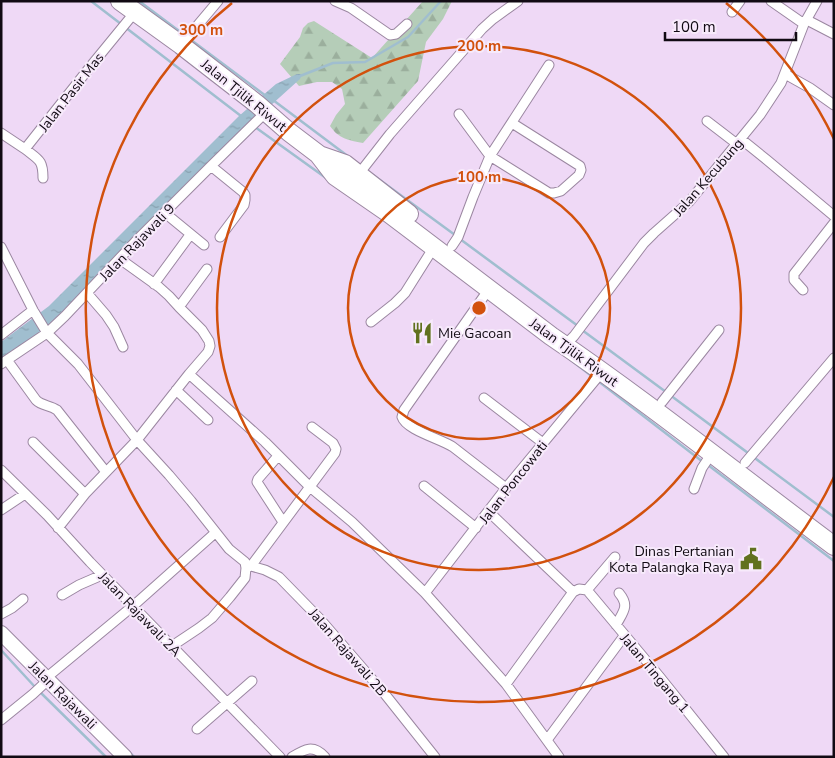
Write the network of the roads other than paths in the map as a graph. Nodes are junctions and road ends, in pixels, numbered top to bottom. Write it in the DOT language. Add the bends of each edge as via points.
graph roads {
  1 [pos="120,1"];
  2 [pos="218,1"];
  3 [pos="335,1"];
  4 [pos="518,1"];
  5 [pos="740,1"];
  6 [pos="771,1"];
  7 [pos="818,1"];
  8 [pos="135,12"];
  9 [pos="732,12"];
  10 [pos="805,22"];
  11 [pos="407,24"];
  12 [pos="834,34"];
  13 [pos="181,45"];
  14 [pos="549,65"];
  15 [pos="785,74"];
  16 [pos="258,105"];
  17 [pos="834,105"];
  18 [pos="459,114"];
  19 [pos="707,121"];
  20 [pos="512,123"];
  21 [pos="1,133"];
  22 [pos="739,142"];
  23 [pos="26,149"];
  24 [pos="318,154"];
  25 [pos="490,156"];
  26 [pos="211,166"];
  27 [pos="358,175"];
  28 [pos="43,178"];
  29 [pos="165,213"];
  30 [pos="834,216"];
  31 [pos="834,223"];
  32 [pos="190,235"];
  33 [pos="220,237"];
  34 [pos="204,245"];
  35 [pos="1,247"];
  36 [pos="443,247"];
  37 [pos="120,259"];
  38 [pos="208,269"];
  39 [pos="154,284"];
  40 [pos="489,288"];
  41 [pos="803,290"];
  42 [pos="87,293"];
  43 [pos="179,307"];
  44 [pos="35,313"];
  45 [pos="370,322"];
  46 [pos="719,330"];
  47 [pos="46,331"];
  48 [pos="1,335"];
  49 [pos="569,341"];
  50 [pos="123,347"];
  51 [pos="834,358"];
  52 [pos="4,362"];
  53 [pos="602,372"];
  54 [pos="188,374"];
  55 [pos="176,390"];
  56 [pos="484,398"];
  57 [pos="662,402"];
  58 [pos="208,420"];
  59 [pos="312,427"];
  60 [pos="136,440"];
  61 [pos="33,442"];
  62 [pos="543,443"];
  63 [pos="712,453"];
  64 [pos="278,456"];
  65 [pos="745,463"];
  66 [pos="1,470"];
  67 [pos="106,472"];
  68 [pos="424,486"];
  69 [pos="310,487"];
  70 [pos="506,488"];
  71 [pos="694,489"];
  72 [pos="25,494"];
  73 [pos="85,494"];
  74 [pos="1,510"];
  75 [pos="489,512"];
  76 [pos="284,522"];
  77 [pos="58,528"];
  78 [pos="476,528"];
  79 [pos="834,532"];
  80 [pos="215,533"];
  81 [pos="834,546"];
  82 [pos="615,558"];
  83 [pos="249,567"];
  84 [pos="104,576"];
  85 [pos="586,590"];
  86 [pos="573,592"];
  87 [pos="425,593"];
  88 [pos="619,593"];
  89 [pos="62,594"];
  90 [pos="23,599"];
  91 [pos="133,606"];
  92 [pos="1,614"];
  93 [pos="616,626"];
  94 [pos="1,633"];
  95 [pos="624,636"];
  96 [pos="172,646"];
  97 [pos="252,681"];
  98 [pos="506,684"];
  99 [pos="41,685"];
  100 [pos="227,704"];
  101 [pos="1,720"];
  102 [pos="196,729"];
  103 [pos="547,740"];
  104 [pos="124,757"];
  105 [pos="280,757"];
  106 [pos="292,757"];
  107 [pos="325,757"];
  108 [pos="435,757"];
  109 [pos="559,757"];
  110 [pos="724,757"];
  1 -- 8 [label="highway, Jalan Tjilik Riwut"];
  2 -- 13 [label="street"];
  3 -- 11 [label="street" via="390,35"];
  4 -- 27 [label="street" via="482,29"];
  5 -- 9 [label="street"];
  6 -- 10 [label="street"];
  7 -- 10 [label="street, Jalan Kecubung"];
  8 -- 13 [label="highway, Jalan Tjilik Riwut"];
  8 -- 23 [label="street, Jalan Pasir Mas"];
  10 -- 12 [label="street"];
  10 -- 15 [label="street, Jalan Kecubung"];
  13 -- 16 [label="highway, Jalan Tjilik Riwut"];
  14 -- 20 [label="street"];
  15 -- 17 [label="street"];
  15 -- 22 [label="street, Jalan Kecubung"];
  16 -- 24 [label="highway, Jalan Tjilik Riwut"];
  16 -- 26 [label="street, Jalan Rajawali 9"];
  18 -- 25 [label="street"];
  19 -- 22 [label="street"];
  20 -- 25 [label="street"];
  20 -- 25 [label="street" via="580,166 579,175 561,191 549,193"];
  21 -- 23 [label="street"];
  22 -- 30 [label="street" via="767,160"];
  22 -- 49 [label="street, Jalan Kecubung" via="689,202 644,243"];
  23 -- 28 [label="street" via="42,164"];
  24 -- 27 [label="highway, Jalan Tjilik Riwut" via="345,164"];
  24 -- 36 [label="highway, Jalan Tjilik Riwut" via="335,176"];
  25 -- 36 [label="street" via="458,237"];
  26 -- 29 [label="street, Jalan Rajawali 9"];
  26 -- 33 [label="street" via="245,195 244,205"];
  27 -- 36 [label="highway, Jalan Tjilik Riwut"];
  29 -- 32 [label="street"];
  29 -- 37 [label="street, Jalan Rajawali 9"];
  31 -- 41 [label="street" via="794,274 794,280"];
  32 -- 34 [label="street"];
  32 -- 39 [label="street"];
  35 -- 44 [label="street"];
  36 -- 40 [label="highway, Jalan Tjilik Riwut"];
  36 -- 45 [label="street" via="405,293"];
  36 -- 49 [label="highway, Jalan Tjilik Riwut" via="550,320"];
  37 -- 39 [label="street"];
  37 -- 42 [label="street, Jalan Rajawali 9"];
  38 -- 43 [label="street"];
  39 -- 43 [label="street"];
  40 -- 49 [label="highway, Jalan Tjilik Riwut"];
  40 -- 70 [label="street" via="402,417 409,425 453,447"];
  42 -- 47 [label="street, Jalan Rajawali 9" via="66,316"];
  42 -- 50 [label="street" via="114,327"];
  43 -- 54 [label="street" via="202,330 210,346"];
  44 -- 47 [label="street"];
  44 -- 48 [label="street"];
  46 -- 57 [label="street"];
  47 -- 52 [label="street, Jalan Rajawali 9"];
  47 -- 60 [label="street" via="78,364"];
  49 -- 53 [label="highway, Jalan Tjilik Riwut"];
  49 -- 57 [label="highway, Jalan Tjilik Riwut"];
  51 -- 65 [label="street"];
  52 -- 67 [label="street" via="39,403 57,410"];
  53 -- 62 [label="street, Jalan Poncowati"];
  53 -- 63 [label="highway, Jalan Tjilik Riwut"];
  54 -- 55 [label="street"];
  54 -- 64 [label="street"];
  55 -- 58 [label="street"];
  55 -- 60 [label="street"];
  56 -- 62 [label="street"];
  57 -- 65 [label="highway, Jalan Tjilik Riwut"];
  59 -- 69 [label="street" via="336,449"];
  60 -- 67 [label="street"];
  60 -- 80 [label="street"];
  61 -- 73 [label="street"];
  62 -- 70 [label="street, Jalan Poncowati"];
  63 -- 71 [label="street"];
  63 -- 81 [label="highway, Jalan Tjilik Riwut"];
  64 -- 69 [label="street"];
  64 -- 76 [label="street" via="257,482"];
  65 -- 79 [label="highway, Jalan Tjilik Riwut"];
  66 -- 72 [label="street, Jalan Rajawali 2A"];
  67 -- 73 [label="street"];
  68 -- 78 [label="street"];
  69 -- 76 [label="street"];
  69 -- 87 [label="street" via="352,522"];
  70 -- 75 [label="street, Jalan Poncowati"];
  72 -- 74 [label="street"];
  72 -- 77 [label="street, Jalan Rajawali 2A"];
  73 -- 77 [label="street"];
  75 -- 78 [label="street, Jalan Poncowati"];
  75 -- 86 [label="street"];
  76 -- 83 [label="street"];
  77 -- 84 [label="street, Jalan Rajawali 2A"];
  78 -- 87 [label="street, Jalan Poncowati"];
  80 -- 83 [label="street"];
  80 -- 91 [label="street"];
  82 -- 85 [label="street"];
  83 -- 96 [label="street" via="245,578 212,618"];
  83 -- 108 [label="street, Jalan Rajawali 2B" via="279,577 320,618"];
  84 -- 89 [label="street"];
  84 -- 91 [label="street, Jalan Rajawali 2A"];
  85 -- 86 [label="street"];
  85 -- 93 [label="street, Jalan Tingang 1"];
  86 -- 98 [label="street"];
  87 -- 98 [label="street"];
  88 -- 93 [label="street" via="626,605"];
  90 -- 92 [label="street"];
  91 -- 96 [label="street, Jalan Rajawali 2A"];
  91 -- 99 [label="street"];
  93 -- 95 [label="street, Jalan Tingang 1"];
  94 -- 99 [label="main road, Jalan Rajawali"];
  95 -- 103 [label="street"];
  95 -- 110 [label="street, Jalan Tingang 1"];
  96 -- 100 [label="street, Jalan Rajawali 2A"];
  97 -- 100 [label="street"];
  98 -- 103 [label="street"];
  99 -- 101 [label="street"];
  99 -- 104 [label="main road, Jalan Rajawali"];
  100 -- 102 [label="street"];
  100 -- 105 [label="street, Jalan Rajawali 2A"];
  103 -- 109 [label="street"];
  106 -- 107 [label="street" via="310,748 319,750"];
}
